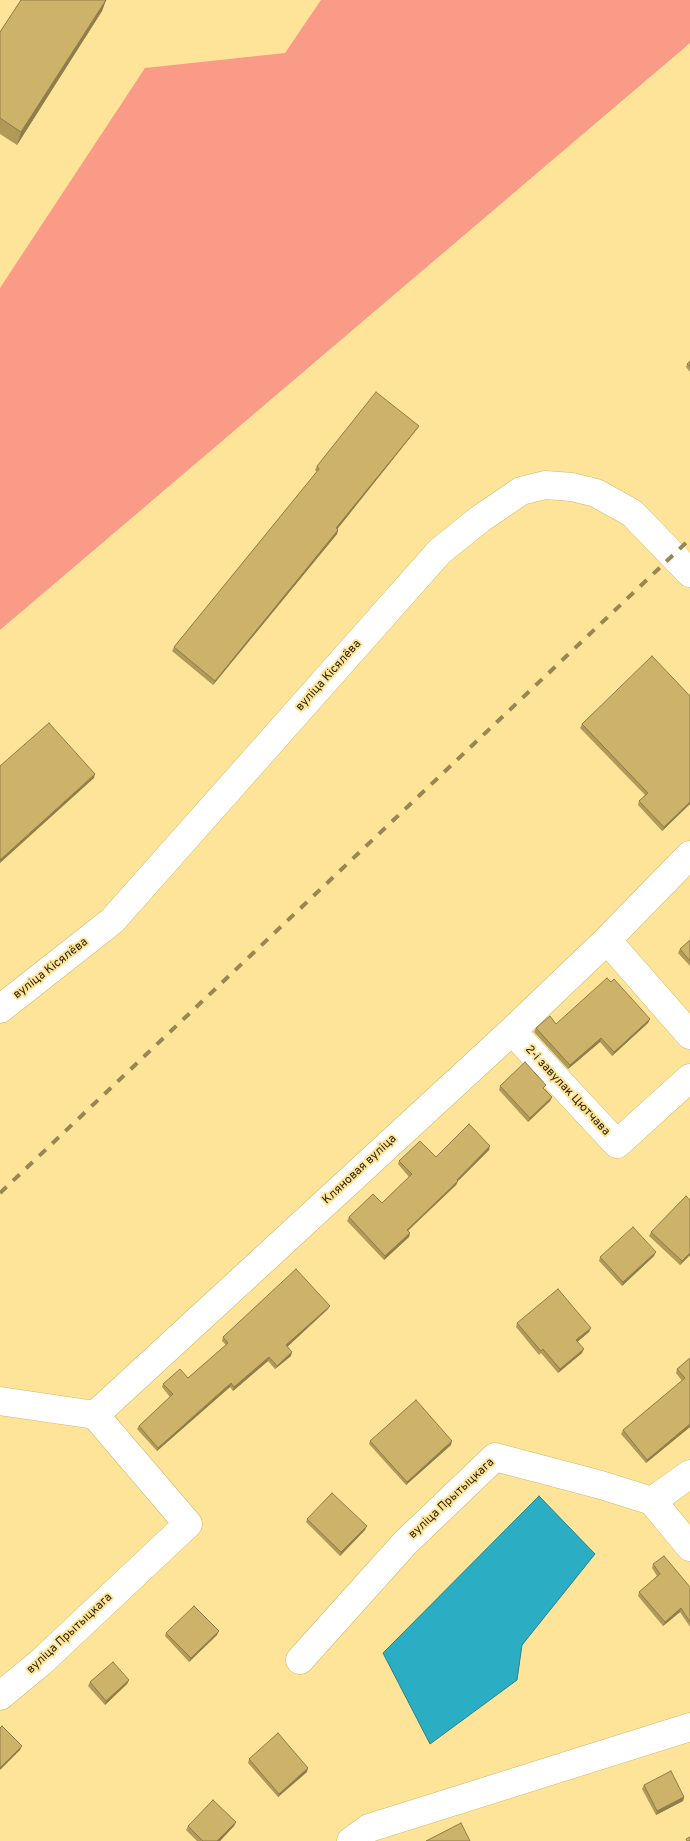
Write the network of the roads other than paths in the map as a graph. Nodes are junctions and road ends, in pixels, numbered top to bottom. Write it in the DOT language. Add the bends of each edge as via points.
graph roads {
  1 [pos="690,573"];
  2 [pos="690,855"];
  3 [pos="607,940"];
  4 [pos="0,1009"];
  5 [pos="512,1031"];
  6 [pos="690,1035"];
  7 [pos="690,1078"];
  8 [pos="0,1401"];
  9 [pos="95,1415"];
  10 [pos="690,1474"];
  11 [pos="652,1501"];
  12 [pos="690,1547"];
  13 [pos="300,1660"];
  14 [pos="0,1696"];
  15 [pos="690,1727"];
  16 [pos="351,1841"];
  1 -- 4 [label="street, вуліца Кісялёва" via="632,513 596,493 545,485 521,491 440,550 112,921"];
  2 -- 3 [label="street, Кляновая вуліца"];
  3 -- 5 [label="street, Кляновая вуліца"];
  3 -- 6 [label="street"];
  5 -- 7 [label="street, 2-і завулак Цютчава" via="617,1144"];
  5 -- 9 [label="street, Кляновая вуліца"];
  8 -- 9 [label="street"];
  9 -- 14 [label="street, вуліца Прытыцкага" via="188,1524 40,1664"];
  10 -- 11 [label="street"];
  11 -- 12 [label="street"];
  11 -- 13 [label="street, вуліца Прытыцкага" via="495,1457 405,1543"];
  15 -- 16 [label="street" via="369,1828"];
}
